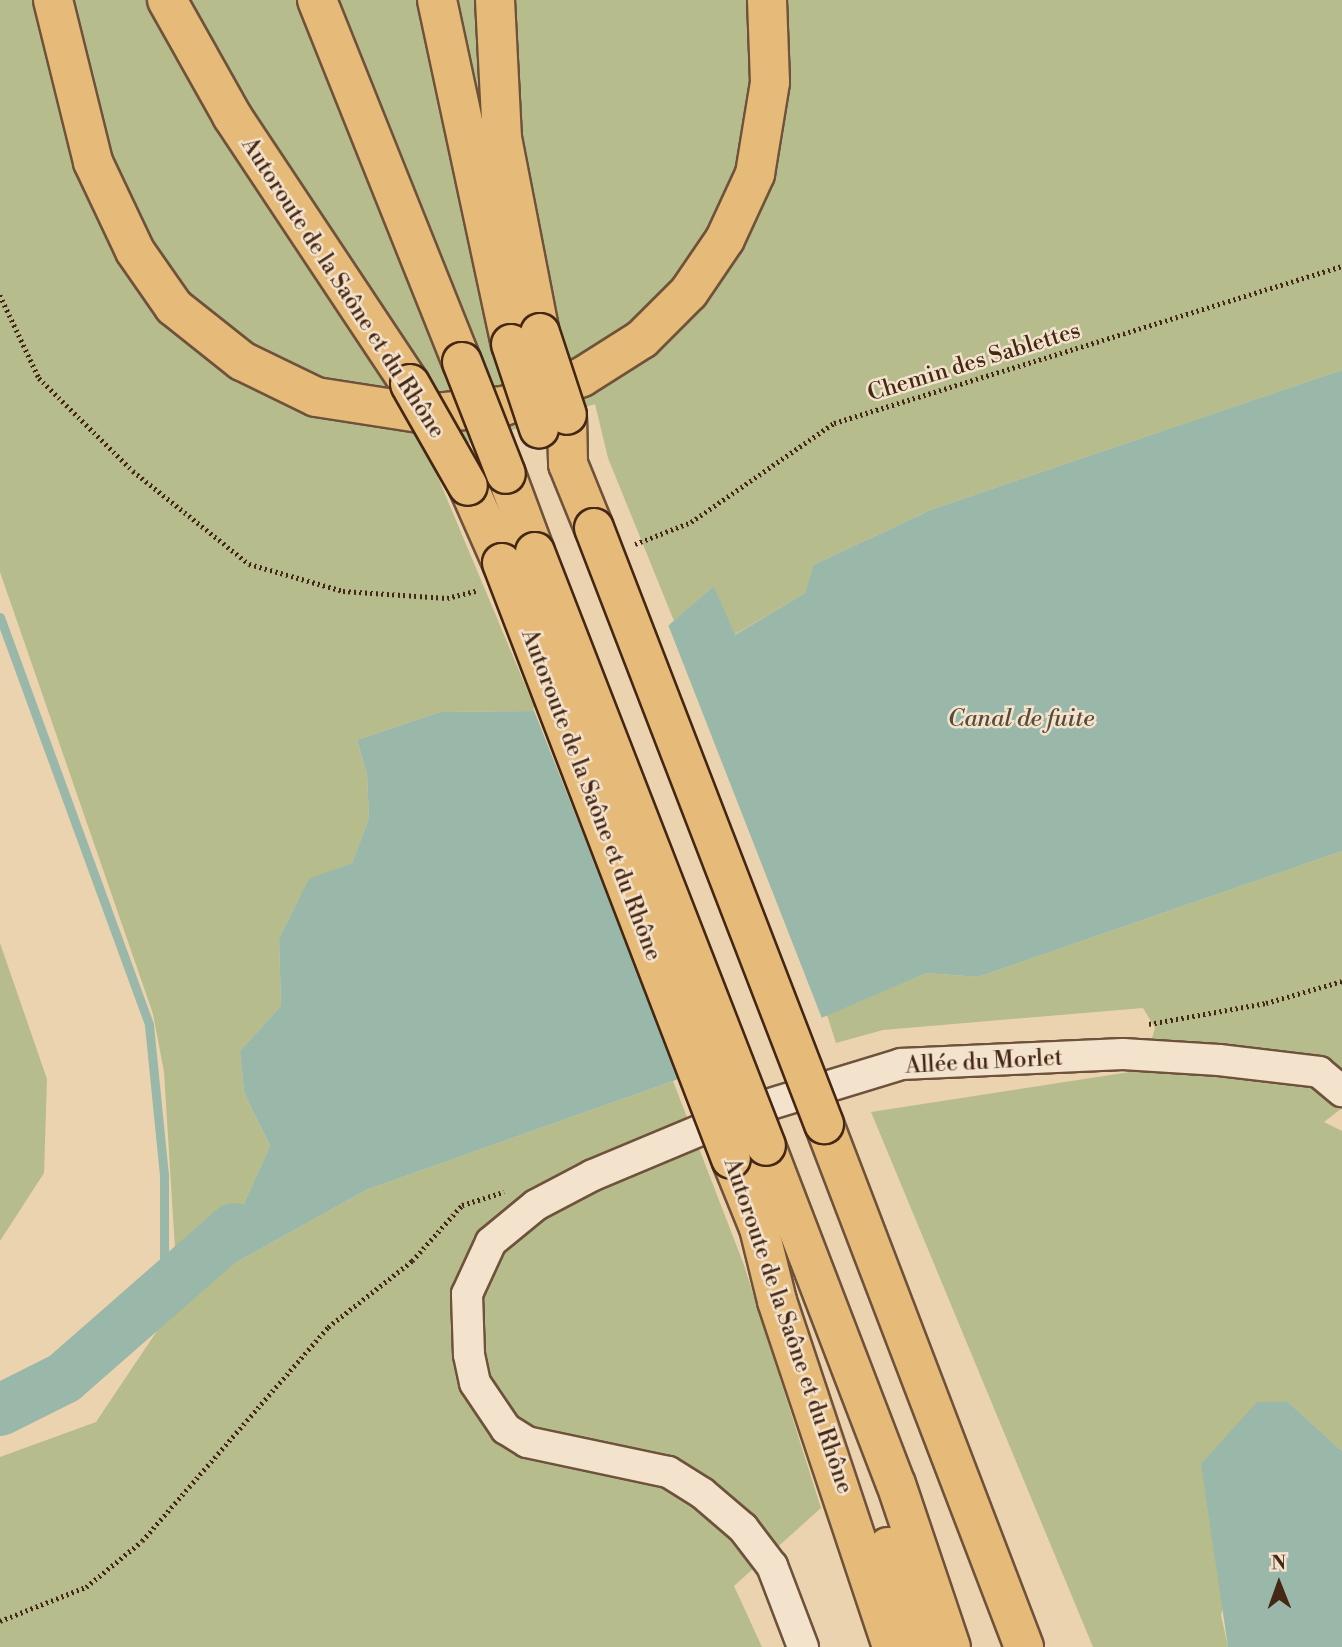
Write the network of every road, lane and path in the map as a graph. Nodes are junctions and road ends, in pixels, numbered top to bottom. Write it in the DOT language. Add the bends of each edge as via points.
graph roads {
  1 [pos="53,0"];
  2 [pos="167,0"];
  3 [pos="317,0"];
  4 [pos="437,0"];
  5 [pos="495,0"];
  6 [pos="766,0"];
  7 [pos="1342,266"];
  8 [pos="0,295"];
  9 [pos="526,339"];
  10 [pos="628,547"];
  11 [pos="508,568"];
  12 [pos="1330,1071"];
  13 [pos="1342,1091"];
  14 [pos="514,1191"];
  15 [pos="759,1228"];
  16 [pos="0,1621"];
  17 [pos="803,1647"];
  18 [pos="892,1647"];
  19 [pos="923,1647"];
  20 [pos="951,1647"];
  21 [pos="1024,1647"];
  1 -- 6 [label="highway" via="97,172 135,251 174,307 242,361 316,397 426,414 504,406 582,377 642,339 689,292 725,239 755,174 770,82"];
  2 -- 11 [label="highway, Autoroute de la Saône et du Rhône, bridge" via="232,116 410,384"];
  3 -- 11 [label="highway, bridge" via="506,474"];
  4 -- 9 [label="highway"];
  5 -- 9 [label="highway" via="502,138"];
  7 -- 10 [label="path, Chemin des Sablettes" via="834,423 691,522"];
  8 -- 11 [label="path" via="39,378 133,471 249,564 343,591 447,598"];
  9 -- 21 [label="highway, bridge" via="568,464"];
  11 -- 15 [label="highway, Autoroute de la Saône et du Rhône, bridge"];
  11 -- 20 [label="highway, bridge" via="766,1146 896,1484"];
  12 -- 13 [label="street, Allée du Morlet"];
  12 -- 17 [label="street, Allée du Morlet" via="1123,1054 901,1064 741,1113 593,1175 536,1205 491,1242 467,1294 469,1354 475,1383 506,1429 527,1442 668,1472 702,1493 743,1528 772,1566"];
  14 -- 16 [label="path" via="462,1205 412,1261 328,1327 142,1541 86,1587"];
  15 -- 18 [label="highway, Autoroute de la Saône et du Rhône" via="777,1301"];
  15 -- 19 [label="highway" via="792,1294"];
}
